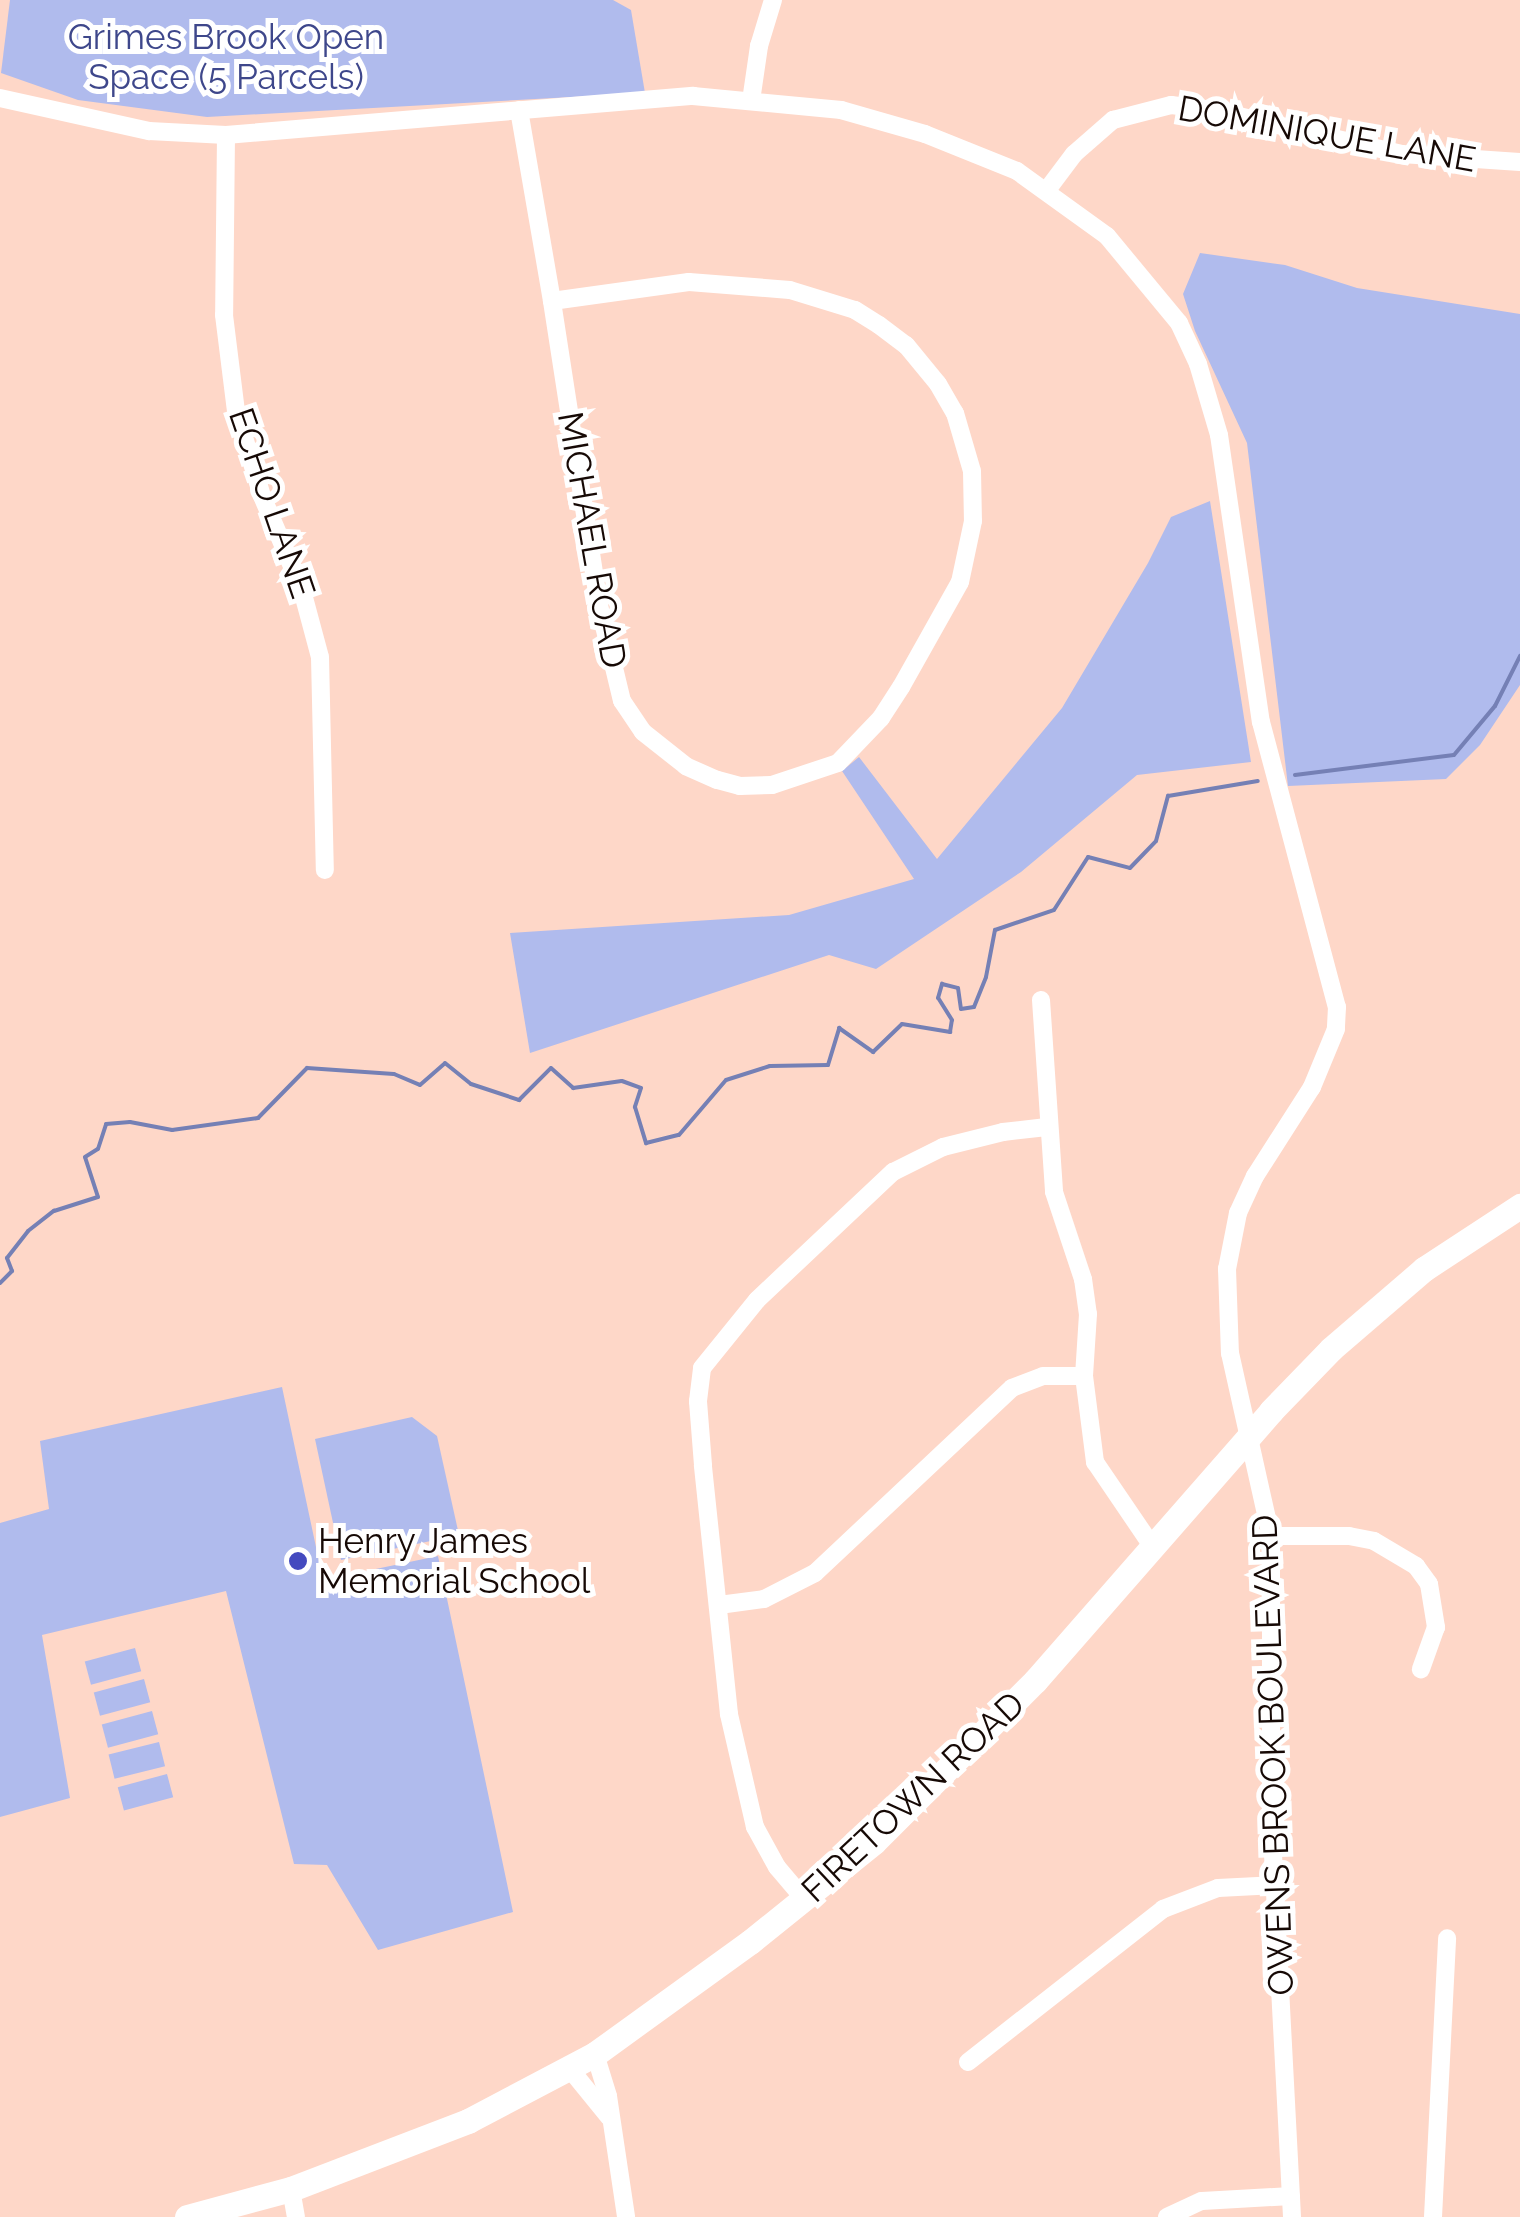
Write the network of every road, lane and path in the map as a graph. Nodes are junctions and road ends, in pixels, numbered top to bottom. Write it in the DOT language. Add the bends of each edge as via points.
graph roads {
  1 [pos="773,0"];
  2 [pos="0,98"];
  3 [pos="752,101"];
  4 [pos="519,110"];
  5 [pos="226,135"];
  6 [pos="1520,162"];
  7 [pos="1046,190"];
  8 [pos="552,301"];
  9 [pos="325,870"];
  10 [pos="1041,1000"];
  11 [pos="1047,1127"];
  12 [pos="1520,1206"];
  13 [pos="1084,1376"];
  14 [pos="1247,1442"];
  15 [pos="1271,1536"];
  16 [pos="1152,1546"];
  17 [pos="719,1605"];
  18 [pos="1421,1669"];
  19 [pos="1276,1885"];
  20 [pos="805,1900"];
  21 [pos="1447,1938"];
  22 [pos="595,2054"];
  23 [pos="968,2062"];
  24 [pos="570,2069"];
  25 [pos="609,2117"];
  26 [pos="292,2188"];
  27 [pos="1290,2196"];
  28 [pos="187,2217"];
  29 [pos="296,2217"];
  30 [pos="626,2217"];
  31 [pos="1166,2217"];
  32 [pos="1292,2217"];
  33 [pos="1433,2217"];
  1 -- 3 [label="street"];
  2 -- 5 [label="street, OWENS BROOK BOULEVARD" via="149,131"];
  3 -- 4 [label="street, OWENS BROOK BOULEVARD" via="693,96"];
  3 -- 7 [label="street, OWENS BROOK BOULEVARD" via="841,110 924,134 1017,170"];
  4 -- 5 [label="street, OWENS BROOK BOULEVARD"];
  4 -- 8 [label="street, MICHAEL ROAD"];
  5 -- 9 [label="street, ECHO LANE" via="226,334 246,448 302,590 320,657"];
  6 -- 7 [label="street, DOMINIQUE LANE" via="1402,154 1171,105 1113,120"];
  7 -- 14 [label="street, OWENS BROOK BOULEVARD" via="1130,262 1179,324 1198,364 1219,436 1261,722 1337,1007 1320,1071 1238,1213 1226,1312"];
  8 -- 8 [label="street, MICHAEL ROAD" via="599,605 622,700 642,732 717,780 772,785 838,763 881,718 950,604 968,552 972,471 955,413 938,384 880,325 790,290 689,282"];
  10 -- 11 [label="street"];
  11 -- 13 [label="street" via="1054,1192 1086,1296"];
  11 -- 17 [label="street" via="942,1147 893,1172 721,1340 702,1368 698,1402"];
  12 -- 14 [label="street, FIRETOWN ROAD" via="1424,1268 1364,1318"];
  13 -- 16 [label="street" via="1095,1462"];
  13 -- 17 [label="street" via="1043,1376 1012,1388 815,1573 764,1599"];
  14 -- 15 [label="street, OWENS BROOK BOULEVARD"];
  14 -- 16 [label="street, FIRETOWN ROAD"];
  15 -- 18 [label="street" via="1362,1538 1416,1566 1429,1584 1436,1628"];
  15 -- 19 [label="street, OWENS BROOK BOULEVARD"];
  16 -- 20 [label="street, FIRETOWN ROAD" via="1035,1681 874,1842"];
  17 -- 20 [label="street" via="729,1714 755,1827"];
  19 -- 23 [label="street" via="1218,1888 1163,1910"];
  19 -- 27 [label="street, OWENS BROOK BOULEVARD"];
  20 -- 22 [label="street, FIRETOWN ROAD"];
  21 -- 33 [label="street"];
  22 -- 24 [label="street, FIRETOWN ROAD"];
  22 -- 25 [label="street"];
  24 -- 25 [label="street"];
  24 -- 26 [label="street, FIRETOWN ROAD" via="468,2122"];
  25 -- 30 [label="street"];
  26 -- 28 [label="street, FIRETOWN ROAD"];
  26 -- 29 [label="street"];
  27 -- 31 [label="street" via="1218,2198"];
  27 -- 32 [label="street, OWENS BROOK BOULEVARD"];
}
